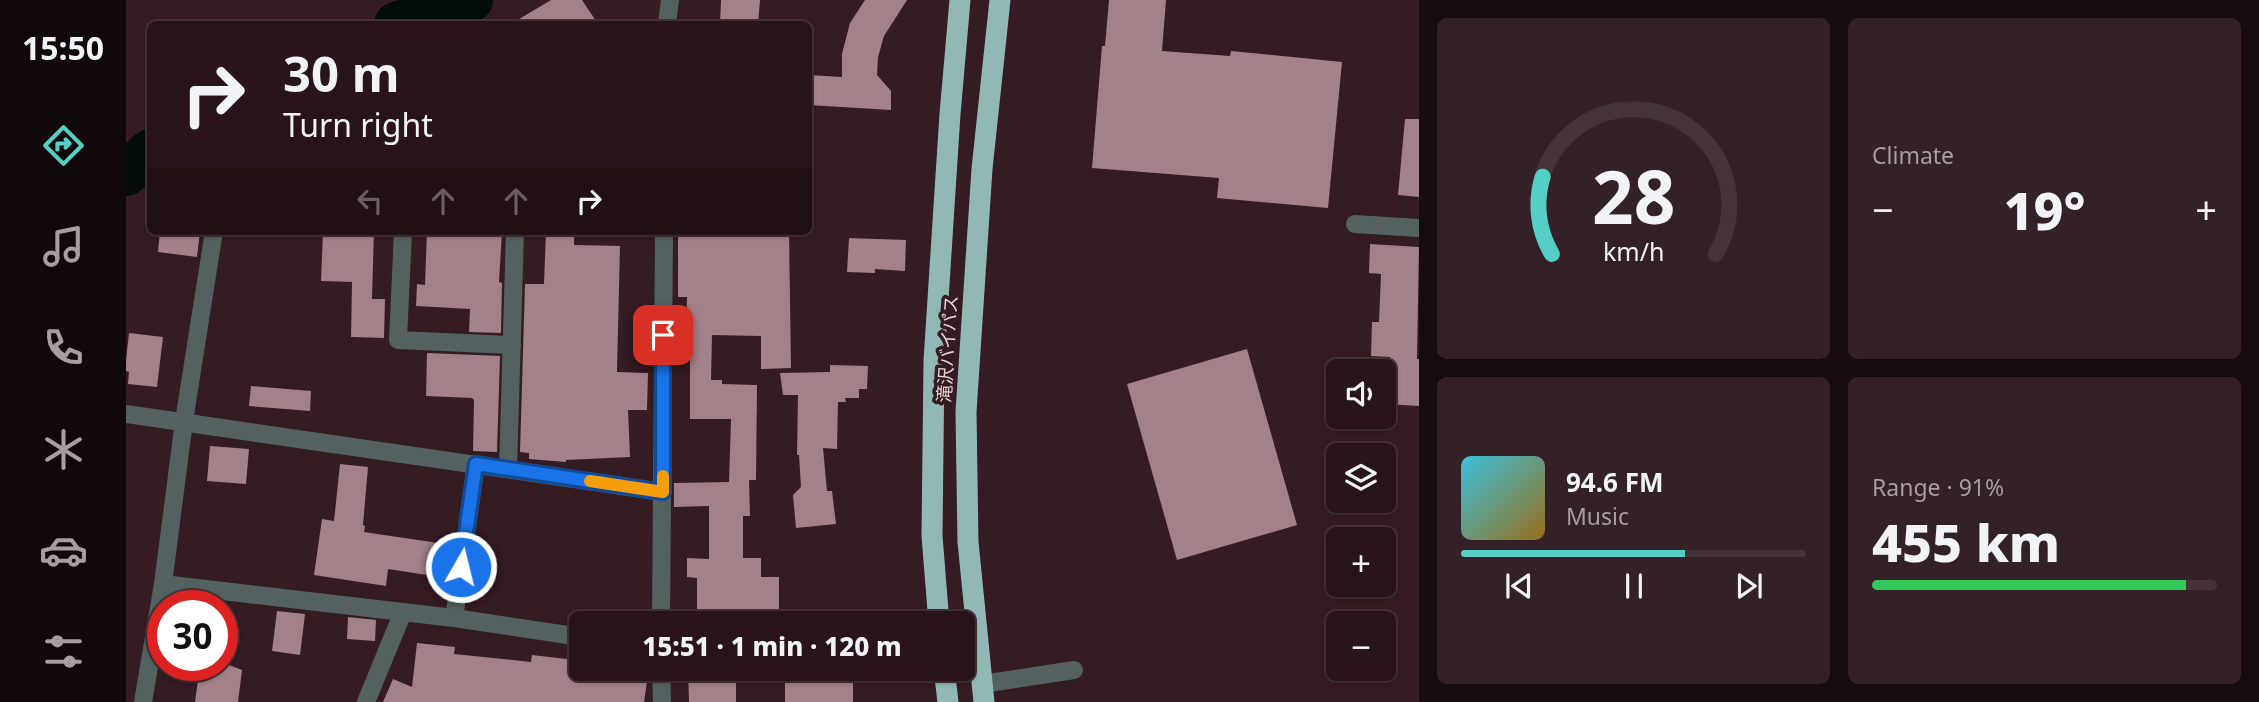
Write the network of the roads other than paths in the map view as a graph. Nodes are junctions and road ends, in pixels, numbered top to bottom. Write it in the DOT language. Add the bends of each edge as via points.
graph roads {
  1 [pos="670,0"];
  2 [pos="960,0"];
  3 [pos="1000,0"];
  4 [pos="667,21"];
  5 [pos="1355,224"];
  6 [pos="1419,228"];
  7 [pos="213,235"];
  8 [pos="403,235"];
  9 [pos="515,235"];
  10 [pos="664,235"];
  11 [pos="512,345"];
  12 [pos="126,414"];
  13 [pos="184,421"];
  14 [pos="476,464"];
  15 [pos="508,469"];
  16 [pos="663,492"];
  17 [pos="163,584"];
  18 [pos="661,611"];
  19 [pos="938,611"];
  20 [pos="404,612"];
  21 [pos="454,618"];
  22 [pos="569,635"];
  23 [pos="1074,670"];
  24 [pos="661,681"];
  25 [pos="946,681"];
  26 [pos="983,693"];
  27 [pos="143,702"];
  28 [pos="366,702"];
  29 [pos="662,702"];
  30 [pos="948,702"];
  1 -- 4 [label="street"];
  2 -- 19 [label="highway, 滝沢バイパス" via="934,361 932,536"];
  3 -- 26 [label="highway, 滝沢バイパス" via="982,169 966,412 968,542"];
  5 -- 6 [label="street"];
  7 -- 13 [label="street"];
  8 -- 11 [label="street" via="398,340"];
  9 -- 11 [label="street"];
  10 -- 16 [label="street"];
  11 -- 15 [label="street"];
  12 -- 13 [label="street"];
  13 -- 14 [label="street"];
  13 -- 17 [label="street"];
  14 -- 15 [label="street"];
  14 -- 21 [label="street"];
  15 -- 16 [label="street"];
  16 -- 18 [label="street"];
  17 -- 20 [label="street"];
  17 -- 27 [label="street"];
  20 -- 21 [label="street"];
  20 -- 28 [label="street"];
  21 -- 22 [label="street"];
  23 -- 26 [label="street"];
  24 -- 29 [label="street"];
  25 -- 30 [label="highway"];
}
